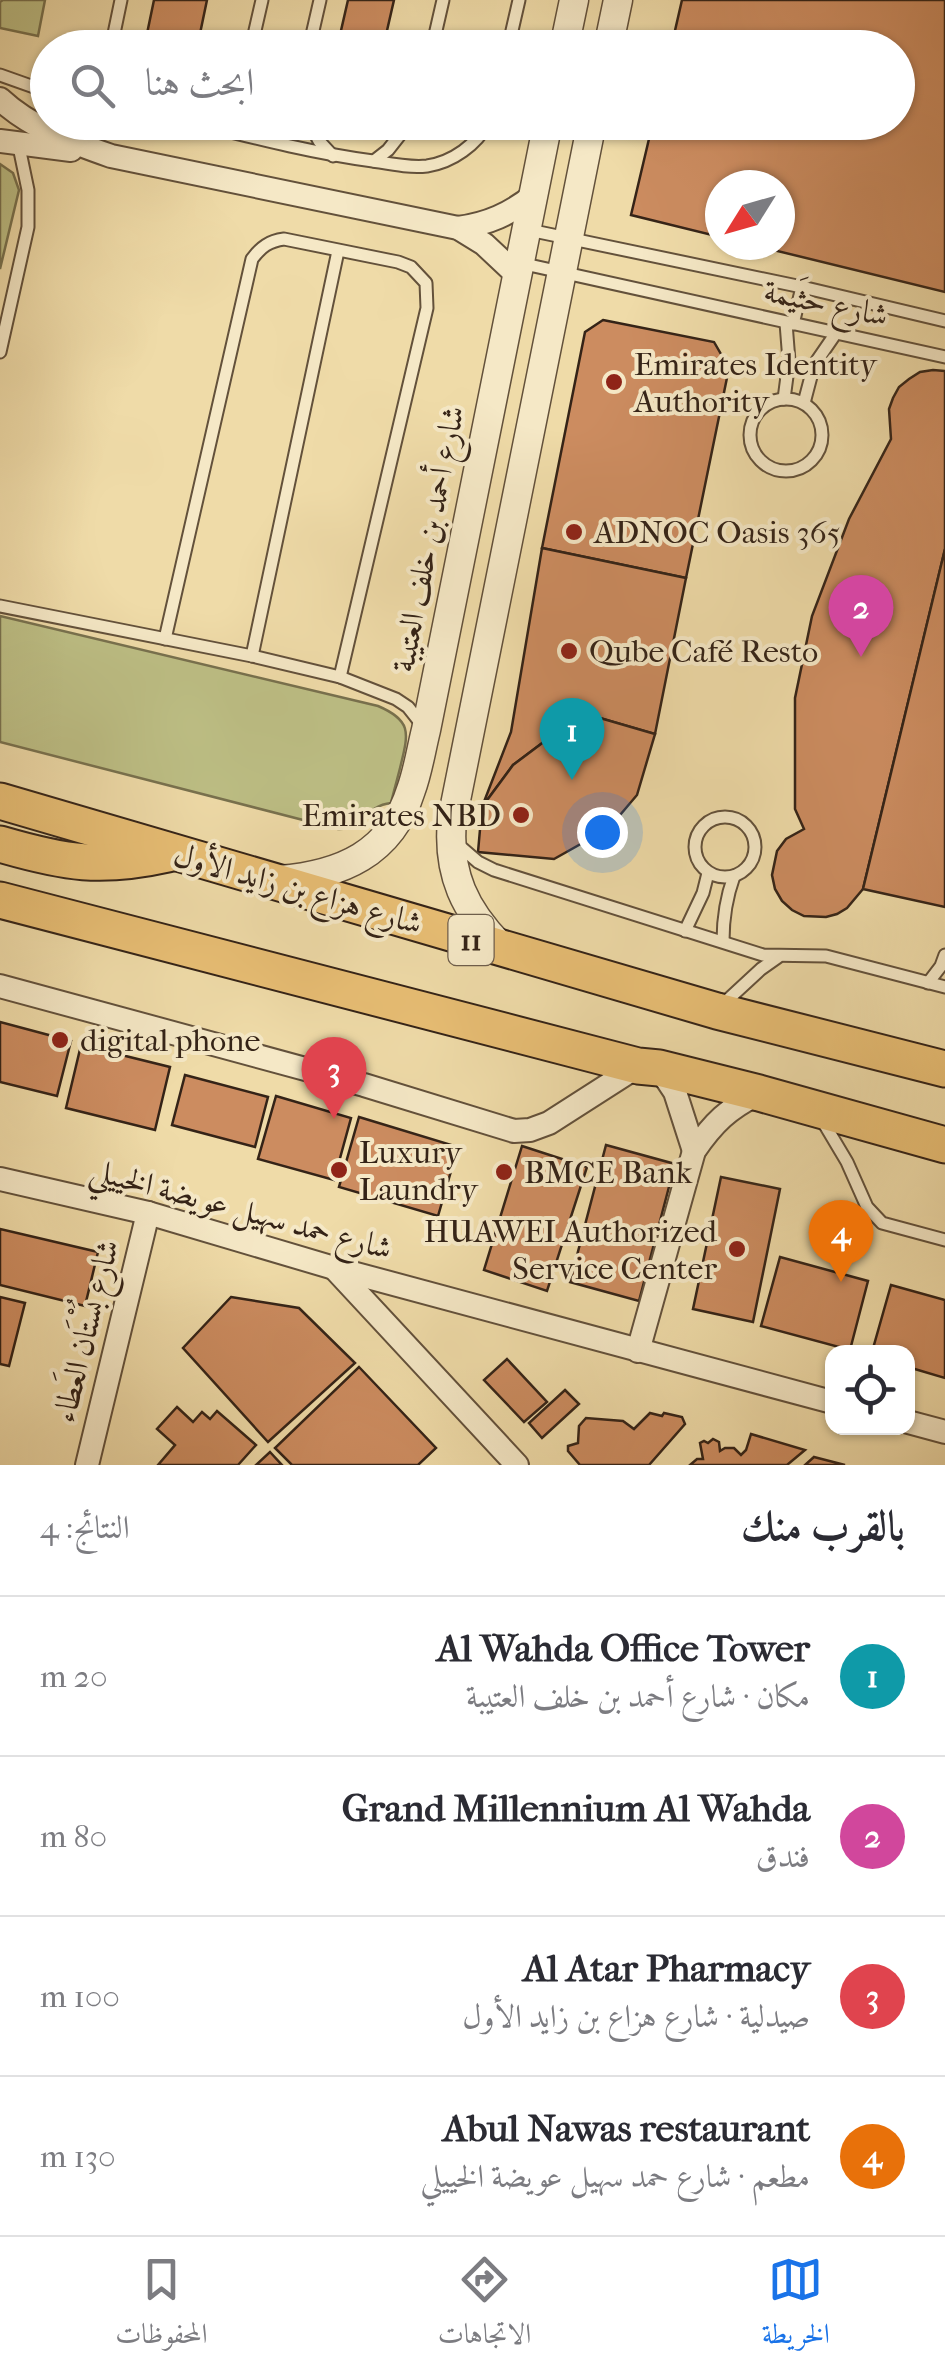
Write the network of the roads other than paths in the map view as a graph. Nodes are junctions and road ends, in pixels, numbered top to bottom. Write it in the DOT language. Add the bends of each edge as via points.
graph roads {
  1 [pos="121,0"];
  2 [pos="262,0"];
  3 [pos="320,0"];
  4 [pos="443,0"];
  5 [pos="519,0"];
  6 [pos="574,0"];
  7 [pos="618,0"];
  8 [pos="115,30"];
  9 [pos="254,30"];
  10 [pos="313,30"];
  11 [pos="436,30"];
  12 [pos="512,30"];
  13 [pos="568,30"];
  14 [pos="612,30"];
  15 [pos="0,75"];
  16 [pos="30,86"];
  17 [pos="0,100"];
  18 [pos="30,121"];
  19 [pos="70,140"];
  20 [pos="266,140"];
  21 [pos="318,140"];
  22 [pos="397,140"];
  23 [pos="476,140"];
  24 [pos="545,140"];
  25 [pos="588,140"];
  26 [pos="9,142"];
  27 [pos="111,156"];
  28 [pos="333,156"];
  29 [pos="374,161"];
  30 [pos="534,195"];
  31 [pos="458,228"];
  32 [pos="527,230"];
  33 [pos="568,238"];
  34 [pos="338,251"];
  35 [pos="519,269"];
  36 [pos="561,272"];
  37 [pos="802,287"];
  38 [pos="945,321"];
  39 [pos="789,324"];
  40 [pos="836,332"];
  41 [pos="0,352"];
  42 [pos="945,357"];
  43 [pos="784,399"];
  44 [pos="804,403"];
  45 [pos="0,606"];
  46 [pos="165,640"];
  47 [pos="252,656"];
  48 [pos="340,677"];
  49 [pos="426,730"];
  50 [pos="0,801"];
  51 [pos="450,837"];
  52 [pos="0,844"];
  53 [pos="174,853"];
  54 [pos="708,873"];
  55 [pos="734,876"];
  56 [pos="268,881"];
  57 [pos="0,900"];
  58 [pos="685,931"];
  59 [pos="723,941"];
  60 [pos="503,949"];
  61 [pos="945,955"];
  62 [pos="778,957"];
  63 [pos="928,983"];
  64 [pos="0,986"];
  65 [pos="945,987"];
  66 [pos="717,1011"];
  67 [pos="648,1068"];
  68 [pos="945,1069"];
  69 [pos="759,1092"];
  70 [pos="814,1108"];
  71 [pos="945,1145"];
  72 [pos="694,1151"];
  73 [pos="0,1179"];
  74 [pos="148,1213"];
  75 [pos="945,1240"];
  76 [pos="334,1268"];
  77 [pos="638,1351"];
  78 [pos="825,1400"];
  79 [pos="915,1424"];
  80 [pos="945,1432"];
  81 [pos="86,1465"];
  82 [pos="517,1465"];
  1 -- 8 [label="lane"];
  2 -- 9 [label="lane"];
  3 -- 10 [label="lane"];
  4 -- 11 [label="lane"];
  5 -- 12 [label="lane"];
  6 -- 13 [label="street"];
  7 -- 14 [label="street"];
  15 -- 16 [label="lane"];
  17 -- 18 [label="street"];
  19 -- 27 [label="street"];
  20 -- 28 [label="lane"];
  21 -- 28 [label="lane"];
  22 -- 29 [label="lane"];
  23 -- 29 [label="lane" via="430,166"];
  24 -- 30 [label="street, شارع أحمد بن خلف العتيبة"];
  25 -- 33 [label="street"];
  26 -- 27 [label="street"];
  26 -- 41 [label="lane" via="28,190 28,227"];
  27 -- 31 [label="street"];
  28 -- 29 [label="lane"];
  30 -- 31 [label="street" via="491,221"];
  30 -- 32 [label="street, شارع أحمد بن خلف العتيبة"];
  31 -- 35 [label="street"];
  32 -- 33 [label="lane, شارع حثَيمة"];
  32 -- 35 [label="street, شارع أحمد بن خلف العتيبة"];
  33 -- 36 [label="street"];
  33 -- 37 [label="lane, شارع حثَيمة"];
  34 -- 46 [label="lane" via="273,240 252,259"];
  34 -- 47 [label="lane"];
  34 -- 48 [label="lane" via="412,267 428,297"];
  35 -- 36 [label="lane, شارع حثَيمة"];
  35 -- 49 [label="street, شارع أحمد بن خلف العتيبة"];
  36 -- 39 [label="lane, شارع حثَيمة"];
  36 -- 51 [label="street"];
  37 -- 38 [label="lane, شارع حثَيمة"];
  37 -- 39 [label="lane"];
  39 -- 40 [label="lane, شارع حثَيمة"];
  39 -- 43 [label="lane"];
  40 -- 42 [label="lane, شارع حثَيمة"];
  40 -- 44 [label="lane" via="814,365"];
  43 -- 44 [label="lane"];
  43 -- 44 [label="lane" via="764,406 750,435 764,463 784,470 805,466 822,440 818,418"];
  45 -- 46 [label="lane"];
  46 -- 47 [label="lane"];
  47 -- 48 [label="lane"];
  48 -- 49 [label="lane" via="396,699"];
  49 -- 56 [label="street, شارع أحمد بن خلف العتيبة" via="410,793 395,825 371,851 340,869"];
  50 -- 53 [label="main road, شارع هزاع بن زايد الأول / 11"];
  51 -- 58 [label="lane" via="494,870"];
  51 -- 60 [label="street" via="464,899"];
  52 -- 53 [label="main road" via="68,862 106,864"];
  53 -- 56 [label="main road, شارع هزاع بن زايد الأول / 11"];
  54 -- 55 [label="lane"];
  54 -- 55 [label="lane" via="696,858 695,839 706,823 724,816 742,822 753,837 754,856"];
  54 -- 58 [label="lane"];
  55 -- 59 [label="lane"];
  56 -- 60 [label="main road, شارع هزاع بن زايد الأول / 11"];
  57 -- 67 [label="main road"];
  58 -- 59 [label="lane"];
  59 -- 62 [label="lane"];
  60 -- 66 [label="main road, شارع هزاع بن زايد الأول / 11"];
  61 -- 63 [label="lane"];
  62 -- 63 [label="lane" via="826,956"];
  62 -- 66 [label="lane"];
  63 -- 65 [label="lane"];
  64 -- 67 [label="street" via="514,1130 548,1123"];
  66 -- 68 [label="main road, شارع هزاع بن زايد الأول / 11"];
  67 -- 69 [label="main road"];
  67 -- 72 [label="street" via="674,1092"];
  69 -- 70 [label="main road"];
  69 -- 72 [label="street" via="731,1108"];
  70 -- 71 [label="main road"];
  70 -- 75 [label="lane" via="882,1223"];
  72 -- 77 [label="street"];
  73 -- 74 [label="street, شارع حمد سهيل عويضة الخييلي"];
  74 -- 76 [label="street, شارع حمد سهيل عويضة الخييلي"];
  74 -- 81 [label="street, شارع بُسْتَان العَطاء"];
  76 -- 77 [label="street, شارع حمد سهيل عويضة الخييلي"];
  76 -- 82 [label="street"];
  77 -- 78 [label="street, شارع حمد سهيل عويضة الخييلي"];
  79 -- 80 [label="street"];
}
